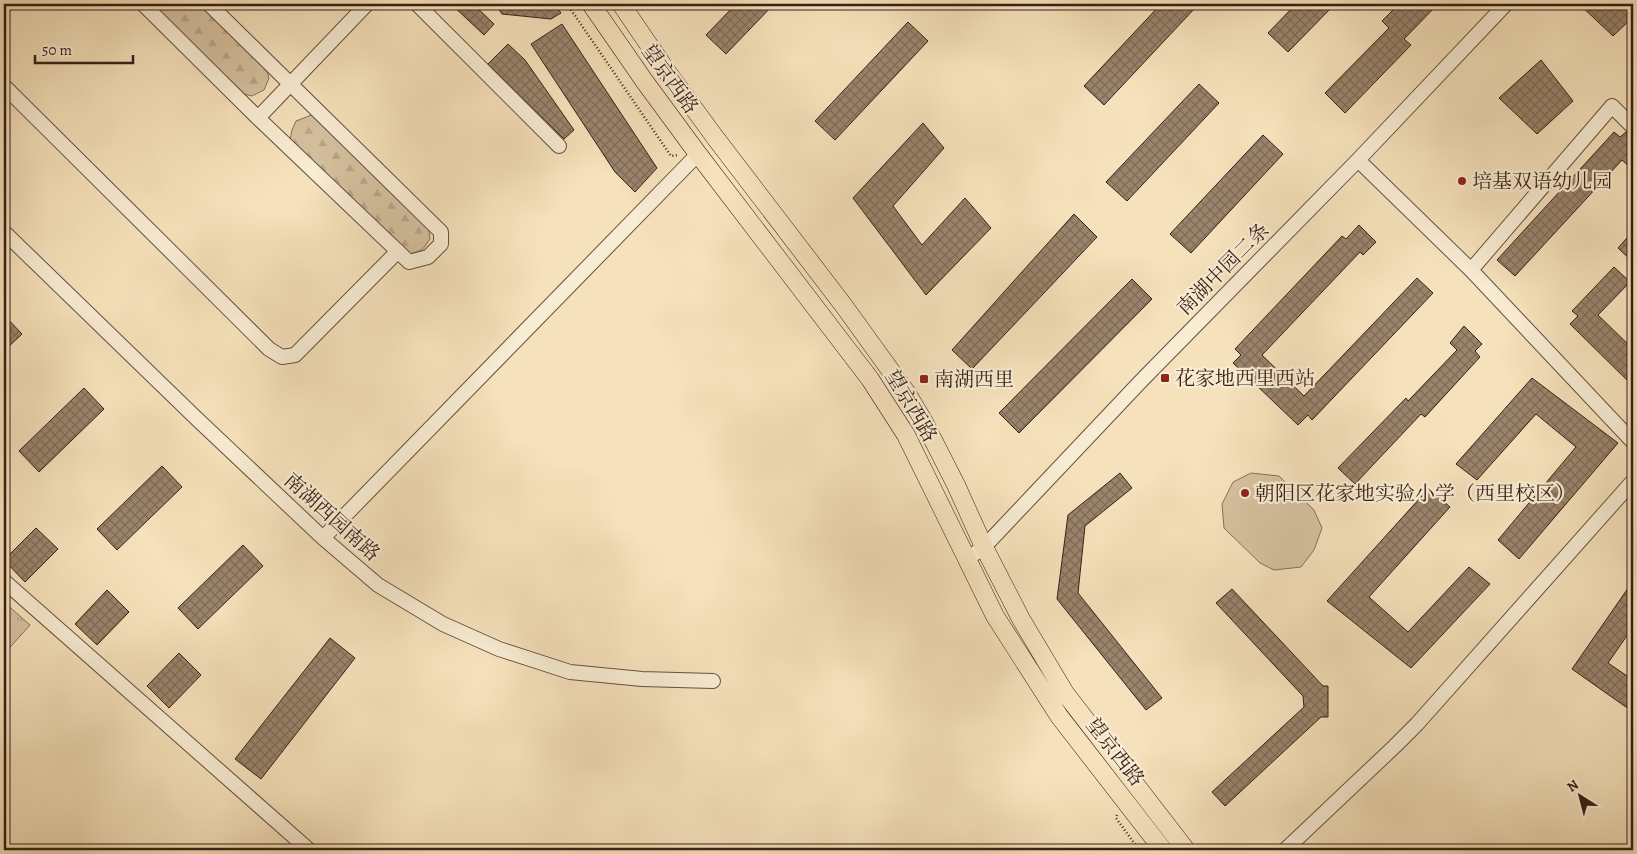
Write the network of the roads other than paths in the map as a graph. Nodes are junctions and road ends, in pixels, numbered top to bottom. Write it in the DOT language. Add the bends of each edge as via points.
graph roads {
  1 [pos="143,4"];
  2 [pos="209,4"];
  3 [pos="367,4"];
  4 [pos="417,4"];
  5 [pos="591,4"];
  6 [pos="621,4"];
  7 [pos="1506,4"];
  8 [pos="290,82"];
  9 [pos="4,86"];
  10 [pos="258,118"];
  11 [pos="1633,127"];
  12 [pos="559,146"];
  13 [pos="698,154"];
  14 [pos="1358,160"];
  15 [pos="4,232"];
  16 [pos="398,251"];
  17 [pos="1471,270"];
  18 [pos="1633,442"];
  19 [pos="1633,481"];
  20 [pos="323,538"];
  21 [pos="984,547"];
  22 [pos="967,559"];
  23 [pos="4,580"];
  24 [pos="713,681"];
  25 [pos="309,850"];
  26 [pos="1163,850"];
  27 [pos="1186,850"];
  28 [pos="1285,850"];
  1 -- 10 [label="street"];
  2 -- 8 [label="street"];
  3 -- 8 [label="street"];
  4 -- 12 [label="street"];
  5 -- 13 [label="main road, 望京西路"];
  6 -- 21 [label="main road, 望京西路" via="702,120 906,392 956,485"];
  7 -- 14 [label="street, 南湖中园二条"];
  8 -- 10 [label="street"];
  8 -- 16 [label="street" via="441,232 441,244 428,257 409,262"];
  9 -- 16 [label="street" via="269,349 282,357 295,355"];
  10 -- 16 [label="street"];
  11 -- 17 [label="street" via="1612,106"];
  13 -- 20 [label="street"];
  13 -- 22 [label="main road, 望京西路" via="870,379 906,435"];
  14 -- 17 [label="street"];
  14 -- 21 [label="street, 南湖中园二条"];
  15 -- 20 [label="street, 南湖西园南路"];
  17 -- 18 [label="street"];
  19 -- 28 [label="street" via="1416,724"];
  20 -- 24 [label="street, 南湖西园南路" via="378,585 443,624 499,649 570,672"];
  21 -- 22 [label="street, 南湖中园二条"];
  21 -- 27 [label="main road, 望京西路" via="1021,619 1065,692"];
  22 -- 26 [label="main road, 望京西路" via="995,616 1060,716"];
  23 -- 25 [label="street"];
}
